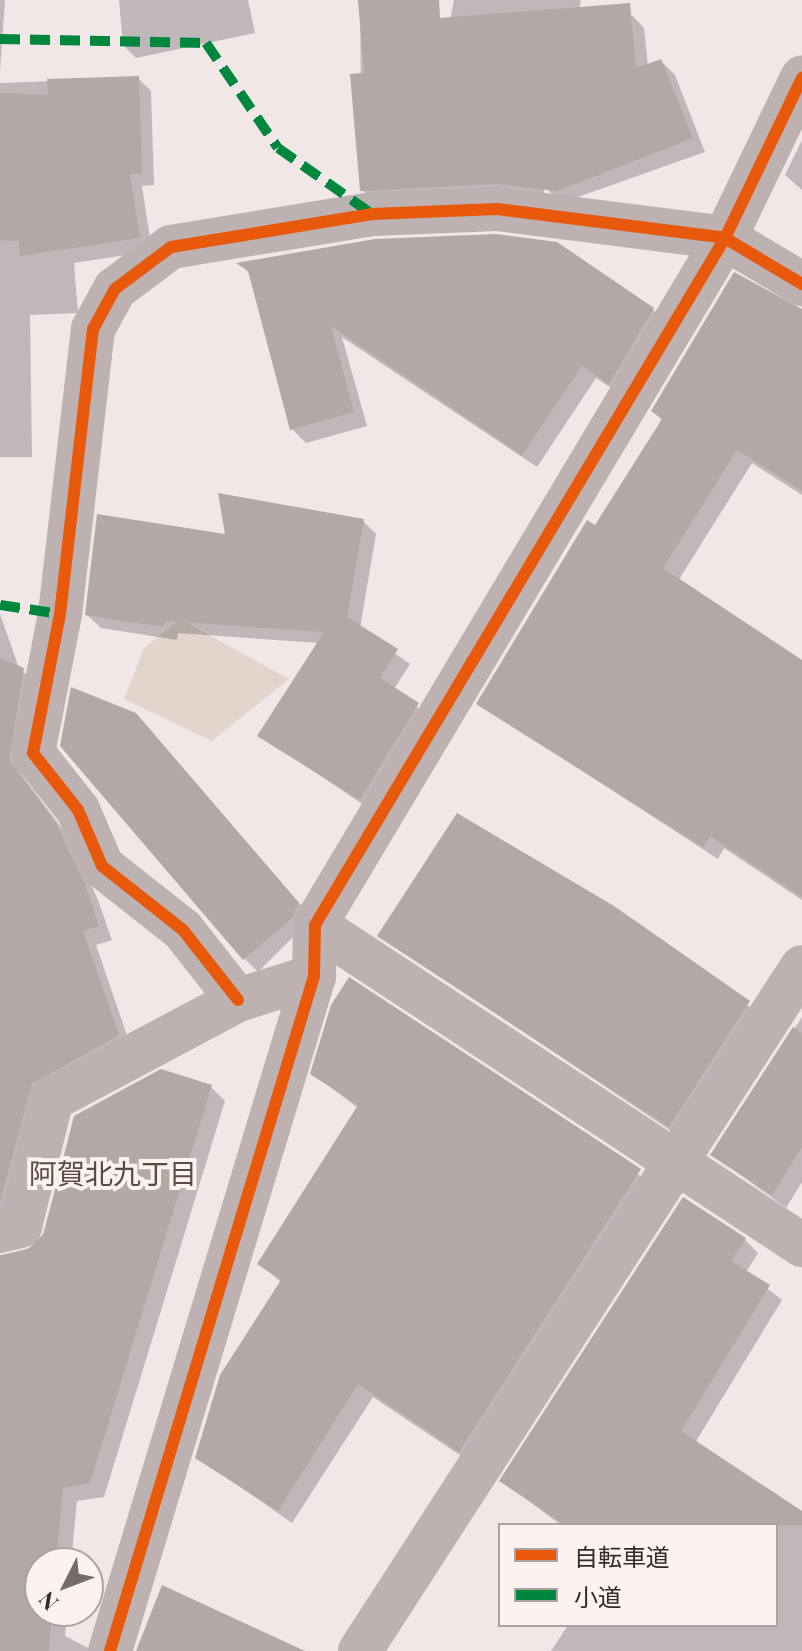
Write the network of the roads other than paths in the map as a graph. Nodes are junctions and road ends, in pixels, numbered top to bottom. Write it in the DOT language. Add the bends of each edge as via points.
graph roads {
  1 [pos="802,78"];
  2 [pos="725,238"];
  3 [pos="802,284"];
  4 [pos="315,925"];
  5 [pos="802,967"];
  6 [pos="314,976"];
  7 [pos="238,1000"];
  8 [pos="672,1163"];
  9 [pos="0,1231"];
  10 [pos="802,1245"];
  11 [pos="110,1651"];
  12 [pos="360,1651"];
  1 -- 2 [label="street"];
  2 -- 3 [label="street"];
  2 -- 4 [label="street"];
  2 -- 7 [label="street" via="497,209 372,214 171,247 115,289 93,329 60,614 33,753 78,810 102,866 183,930"];
  4 -- 6 [label="street"];
  4 -- 8 [label="street"];
  5 -- 8 [label="street"];
  6 -- 7 [label="street"];
  6 -- 11 [label="street"];
  7 -- 9 [label="street" via="52,1099 20,1226"];
  8 -- 10 [label="street"];
  8 -- 12 [label="street"];
}
